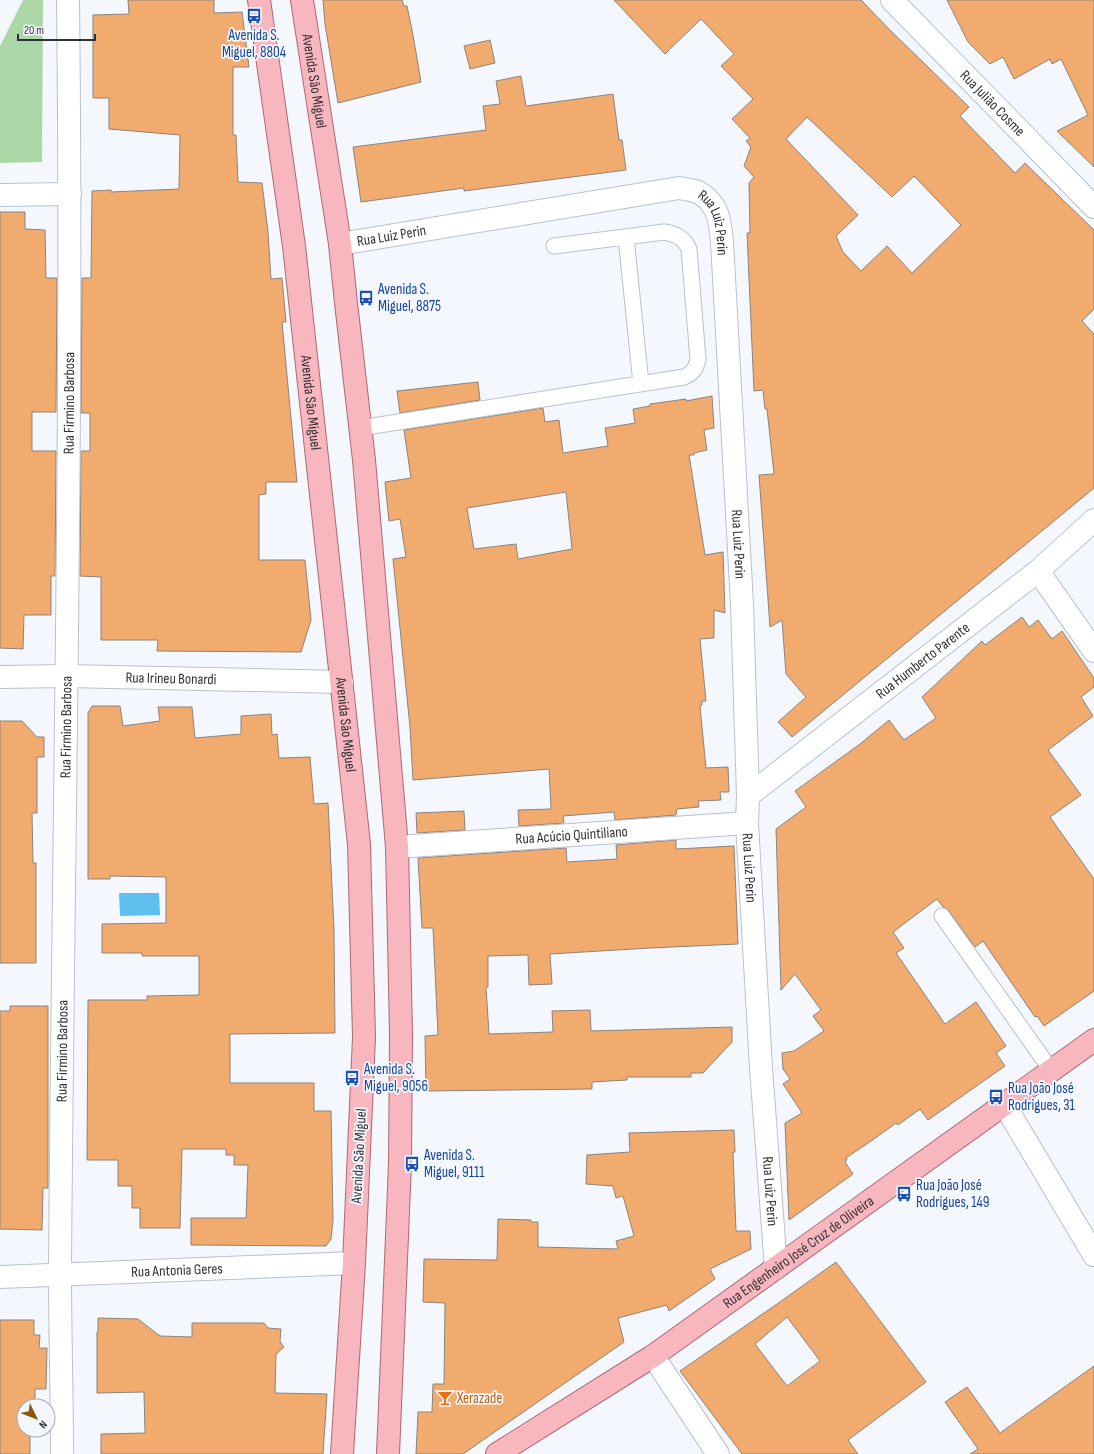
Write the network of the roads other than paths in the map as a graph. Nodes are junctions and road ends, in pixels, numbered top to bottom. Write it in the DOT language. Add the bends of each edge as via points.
graph roads {
  1 [pos="68,0"];
  2 [pos="259,0"];
  3 [pos="302,0"];
  4 [pos="892,0"];
  5 [pos="70,194"];
  6 [pos="0,195"];
  7 [pos="1094,207"];
  8 [pos="626,237"];
  9 [pos="340,244"];
  10 [pos="554,246"];
  11 [pos="641,384"];
  12 [pos="360,428"];
  13 [pos="1094,520"];
  14 [pos="1038,571"];
  15 [pos="1094,651"];
  16 [pos="67,676"];
  17 [pos="0,677"];
  18 [pos="342,682"];
  19 [pos="748,796"];
  20 [pos="746,823"];
  21 [pos="397,847"];
  22 [pos="942,916"];
  23 [pos="1094,1040"];
  24 [pos="1051,1070"];
  25 [pos="1004,1104"];
  26 [pos="1094,1255"];
  27 [pos="354,1263"];
  28 [pos="776,1268"];
  29 [pos="60,1275"];
  30 [pos="0,1277"];
  31 [pos="653,1356"];
  32 [pos="62,1454"];
  33 [pos="342,1454"];
  34 [pos="388,1454"];
  35 [pos="497,1454"];
  36 [pos="718,1454"];
  1 -- 5 [label="street, Rua Firmino Barbosa"];
  2 -- 18 [label="main road, Avenida São Miguel" via="294,246"];
  3 -- 9 [label="main road, Avenida São Miguel"];
  4 -- 7 [label="street, Rua Julião Cosme"];
  5 -- 6 [label="street"];
  5 -- 16 [label="street, Rua Firmino Barbosa"];
  8 -- 10 [label="lane"];
  8 -- 11 [label="lane"];
  8 -- 11 [label="lane" via="668,232 680,237 689,249 698,359 696,368 684,377"];
  9 -- 12 [label="main road, Avenida São Miguel"];
  9 -- 19 [label="street, Rua Luiz Perin" via="679,188 697,192 714,207 720,219 725,289 742,604"];
  11 -- 12 [label="lane"];
  12 -- 21 [label="main road, Avenida São Miguel"];
  13 -- 14 [label="street, Rua Humberto Parente"];
  14 -- 15 [label="street"];
  14 -- 19 [label="street, Rua Humberto Parente"];
  16 -- 17 [label="street, Rua Irineu Bonardi"];
  16 -- 18 [label="street, Rua Irineu Bonardi"];
  16 -- 29 [label="street, Rua Firmino Barbosa"];
  18 -- 27 [label="main road, Avenida São Miguel" via="359,844 364,1038"];
  19 -- 20 [label="street, Rua Luiz Perin"];
  20 -- 21 [label="street, Rua Acúcio Quintiliano"];
  20 -- 28 [label="street, Rua Luiz Perin"];
  21 -- 34 [label="main road, Avenida São Miguel" via="401,1033 400,1163"];
  22 -- 24 [label="lane"];
  23 -- 24 [label="main road, Rua Engenheiro José Cruz de Oliveira"];
  24 -- 25 [label="main road, Rua Engenheiro José Cruz de Oliveira"];
  25 -- 26 [label="street"];
  25 -- 28 [label="main road, Rua Engenheiro José Cruz de Oliveira"];
  27 -- 29 [label="street, Rua Antonia Geres"];
  27 -- 33 [label="main road, Avenida São Miguel"];
  28 -- 31 [label="main road, Rua Engenheiro José Cruz de Oliveira"];
  29 -- 30 [label="street, Rua Antonia Geres"];
  29 -- 32 [label="street, Rua Firmino Barbosa"];
  31 -- 35 [label="main road, Rua Engenheiro José Cruz de Oliveira"];
  31 -- 36 [label="street"];
}
